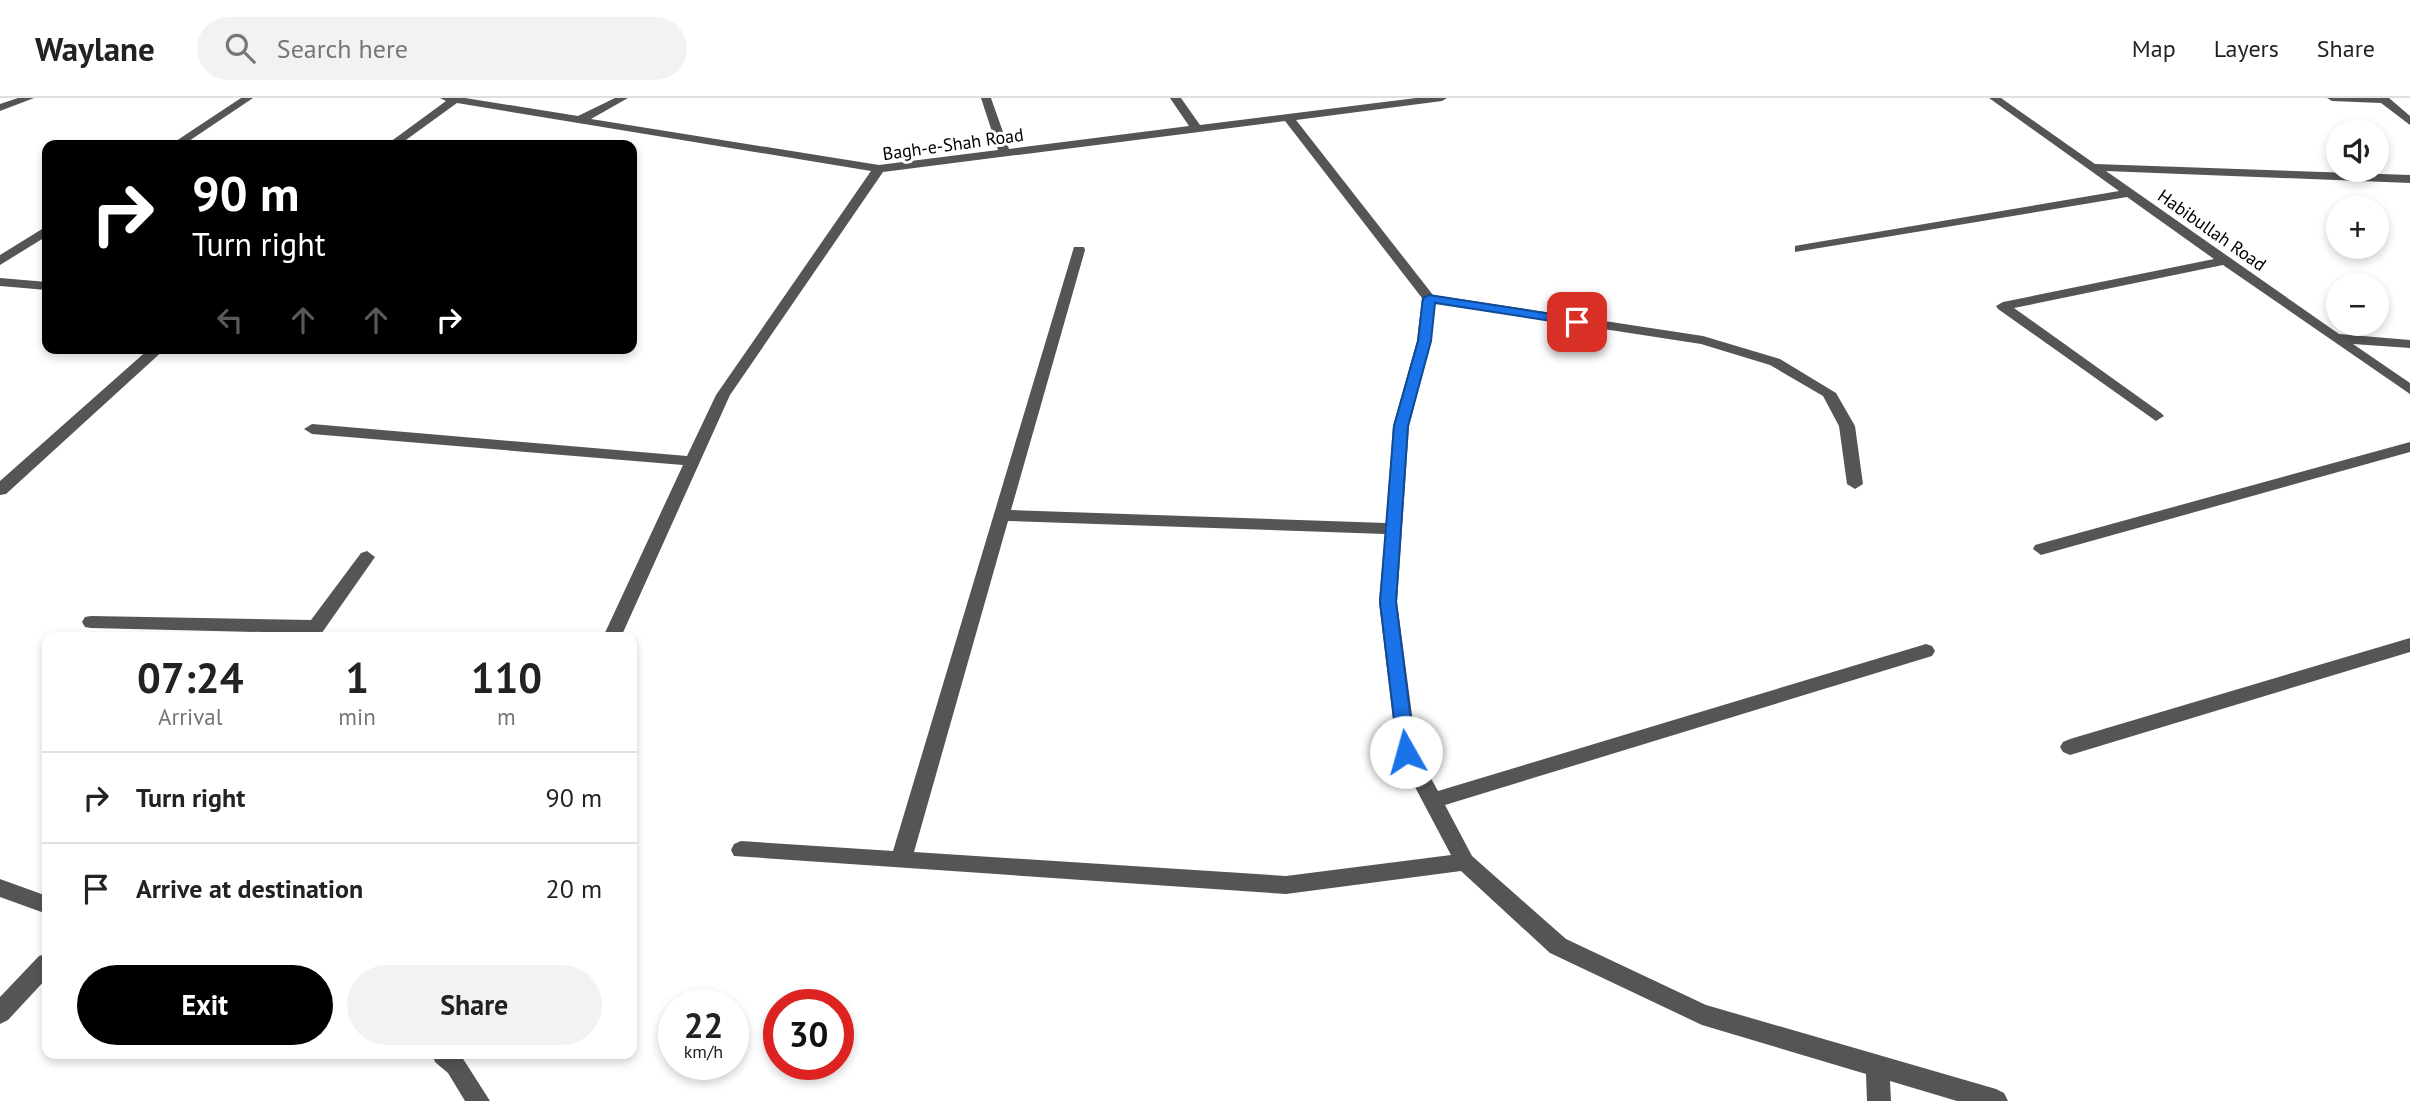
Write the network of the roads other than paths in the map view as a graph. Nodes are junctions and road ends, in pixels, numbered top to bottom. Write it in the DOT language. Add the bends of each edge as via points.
graph roads {
  1 [pos="29,98"];
  2 [pos="248,98"];
  3 [pos="503,98"];
  4 [pos="623,98"];
  5 [pos="986,98"];
  6 [pos="1175,98"];
  7 [pos="1442,98"];
  8 [pos="1994,98"];
  9 [pos="2332,98"];
  10 [pos="450,99"];
  11 [pos="2383,99"];
  12 [pos="493,106"];
  13 [pos="0,108"];
  14 [pos="1288,117"];
  15 [pos="580,120"];
  16 [pos="2410,122"];
  17 [pos="1197,129"];
  18 [pos="184,140"];
  19 [pos="398,140"];
  20 [pos="1005,153"];
  21 [pos="2092,167"];
  22 [pos="879,169"];
  23 [pos="2410,179"];
  24 [pos="2130,193"];
  25 [pos="42,233"];
  26 [pos="1800,249"];
  27 [pos="1079,250"];
  28 [pos="2226,260"];
  29 [pos="0,261"];
  30 [pos="0,282"];
  31 [pos="42,286"];
  32 [pos="1429,298"];
  33 [pos="2333,338"];
  34 [pos="2410,344"];
  35 [pos="152,354"];
  36 [pos="2410,390"];
  37 [pos="2156,416"];
  38 [pos="312,429"];
  39 [pos="2410,447"];
  40 [pos="692,461"];
  41 [pos="1855,484"];
  42 [pos="0,490"];
  43 [pos="1002,515"];
  44 [pos="1394,529"];
  45 [pos="2041,549"];
  46 [pos="368,557"];
  47 [pos="91,622"];
  48 [pos="313,632"];
  49 [pos="614,632"];
  50 [pos="2410,645"];
  51 [pos="1926,651"];
  52 [pos="2070,747"];
  53 [pos="1433,801"];
  54 [pos="741,850"];
  55 [pos="901,860"];
  56 [pos="1465,862"];
  57 [pos="0,888"];
  58 [pos="42,903"];
  59 [pos="42,968"];
  60 [pos="0,1013"];
  61 [pos="449,1059"];
  62 [pos="1878,1066"];
  63 [pos="478,1101"];
  64 [pos="1880,1101"];
  65 [pos="1996,1101"];
  1 -- 13 [label="street"];
  2 -- 18 [label="street"];
  3 -- 12 [label="street"];
  4 -- 15 [label="street"];
  5 -- 20 [label="street"];
  6 -- 17 [label="street"];
  7 -- 14 [label="street, Bagh-e-Shah Road"];
  8 -- 21 [label="street, Habibullah Road"];
  9 -- 11 [label="street"];
  10 -- 12 [label="street"];
  10 -- 19 [label="street"];
  11 -- 16 [label="street"];
  12 -- 15 [label="street"];
  14 -- 17 [label="street, Bagh-e-Shah Road"];
  14 -- 32 [label="street"];
  15 -- 22 [label="street"];
  17 -- 20 [label="street, Bagh-e-Shah Road"];
  20 -- 22 [label="street, Bagh-e-Shah Road"];
  21 -- 23 [label="street"];
  21 -- 24 [label="street, Habibullah Road"];
  22 -- 40 [label="street, Bagh-e-Shah Road" via="723,395"];
  24 -- 26 [label="street"];
  24 -- 28 [label="street, Habibullah Road"];
  25 -- 29 [label="street"];
  27 -- 43 [label="street"];
  28 -- 33 [label="street, Habibullah Road"];
  28 -- 37 [label="street" via="2003,306"];
  30 -- 31 [label="street"];
  32 -- 41 [label="street" via="1703,340 1775,362 1829,393 1847,426"];
  32 -- 44 [label="street" via="1424,341 1401,426"];
  33 -- 34 [label="street"];
  33 -- 36 [label="street, Habibullah Road"];
  35 -- 42 [label="street"];
  38 -- 40 [label="street"];
  39 -- 45 [label="street"];
  40 -- 49 [label="street, Bagh-e-Shah Road"];
  43 -- 44 [label="street"];
  43 -- 55 [label="street"];
  44 -- 53 [label="street" via="1388,602 1406,752"];
  46 -- 48 [label="street"];
  47 -- 48 [label="street"];
  50 -- 52 [label="street"];
  51 -- 53 [label="street"];
  53 -- 56 [label="street"];
  54 -- 55 [label="street"];
  55 -- 56 [label="street" via="1286,885"];
  56 -- 62 [label="street" via="1558,946 1702,1014"];
  57 -- 58 [label="street"];
  59 -- 60 [label="street"];
  61 -- 63 [label="street"];
  62 -- 64 [label="street"];
  62 -- 65 [label="street"];
}
